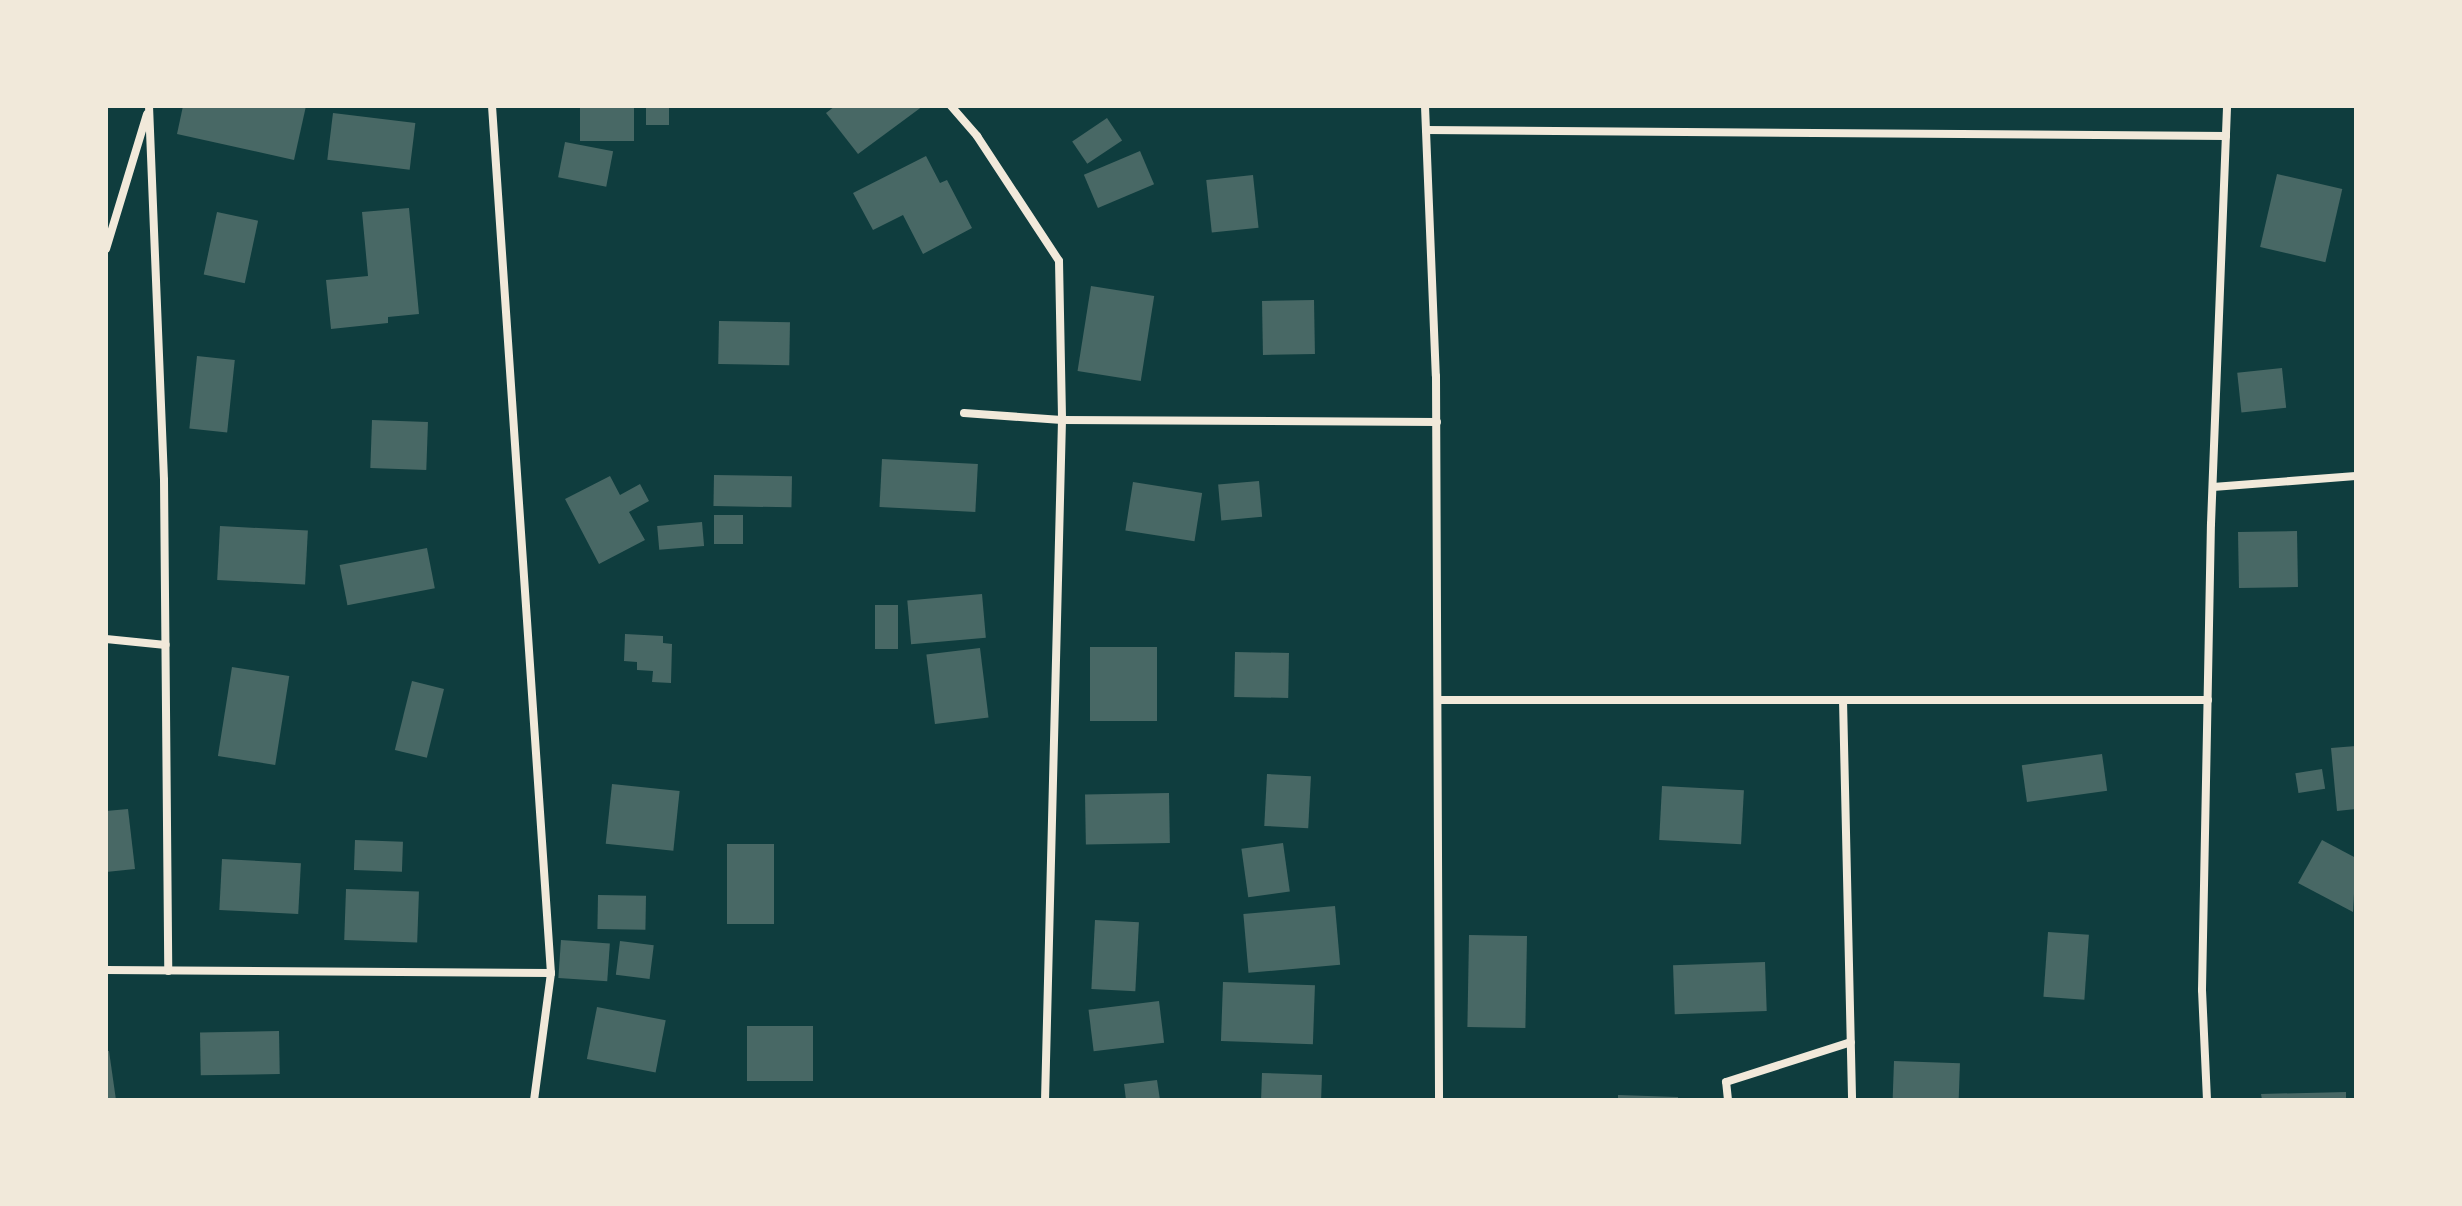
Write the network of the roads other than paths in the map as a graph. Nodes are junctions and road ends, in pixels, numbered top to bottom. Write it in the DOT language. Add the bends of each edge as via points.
graph roads {
  1 [pos="492,106"];
  2 [pos="951,106"];
  3 [pos="1425,106"];
  4 [pos="2227,106"];
  5 [pos="1426,130"];
  6 [pos="2226,136"];
  7 [pos="106,249"];
  8 [pos="964,413"];
  9 [pos="1062,420"];
  10 [pos="1437,422"];
  11 [pos="2356,476"];
  12 [pos="2213,487"];
  13 [pos="106,639"];
  14 [pos="166,645"];
  15 [pos="1438,700"];
  16 [pos="1843,700"];
  17 [pos="2208,700"];
  18 [pos="106,970"];
  19 [pos="168,971"];
  20 [pos="551,973"];
  21 [pos="1851,1042"];
  22 [pos="534,1100"];
  23 [pos="1045,1100"];
  24 [pos="1439,1100"];
  25 [pos="1728,1100"];
  26 [pos="1852,1100"];
  27 [pos="2207,1100"];
  1 -- 20 [label="street"];
  2 -- 9 [label="street" via="977,136 1059,261"];
  3 -- 5 [label="street"];
  4 -- 6 [label="street"];
  5 -- 6 [label="street"];
  5 -- 10 [label="street"];
  6 -- 12 [label="street"];
  7 -- 14 [label="street" via="149,106"];
  8 -- 9 [label="street"];
  9 -- 10 [label="street"];
  9 -- 23 [label="street"];
  10 -- 15 [label="street"];
  11 -- 12 [label="street"];
  12 -- 17 [label="street"];
  13 -- 14 [label="street"];
  14 -- 19 [label="street"];
  15 -- 16 [label="street"];
  15 -- 24 [label="street"];
  16 -- 17 [label="street"];
  16 -- 21 [label="street"];
  17 -- 27 [label="street" via="2202,990"];
  18 -- 19 [label="street"];
  19 -- 20 [label="street"];
  20 -- 22 [label="street"];
  21 -- 25 [label="street" via="1726,1082"];
  21 -- 26 [label="street"];
}
